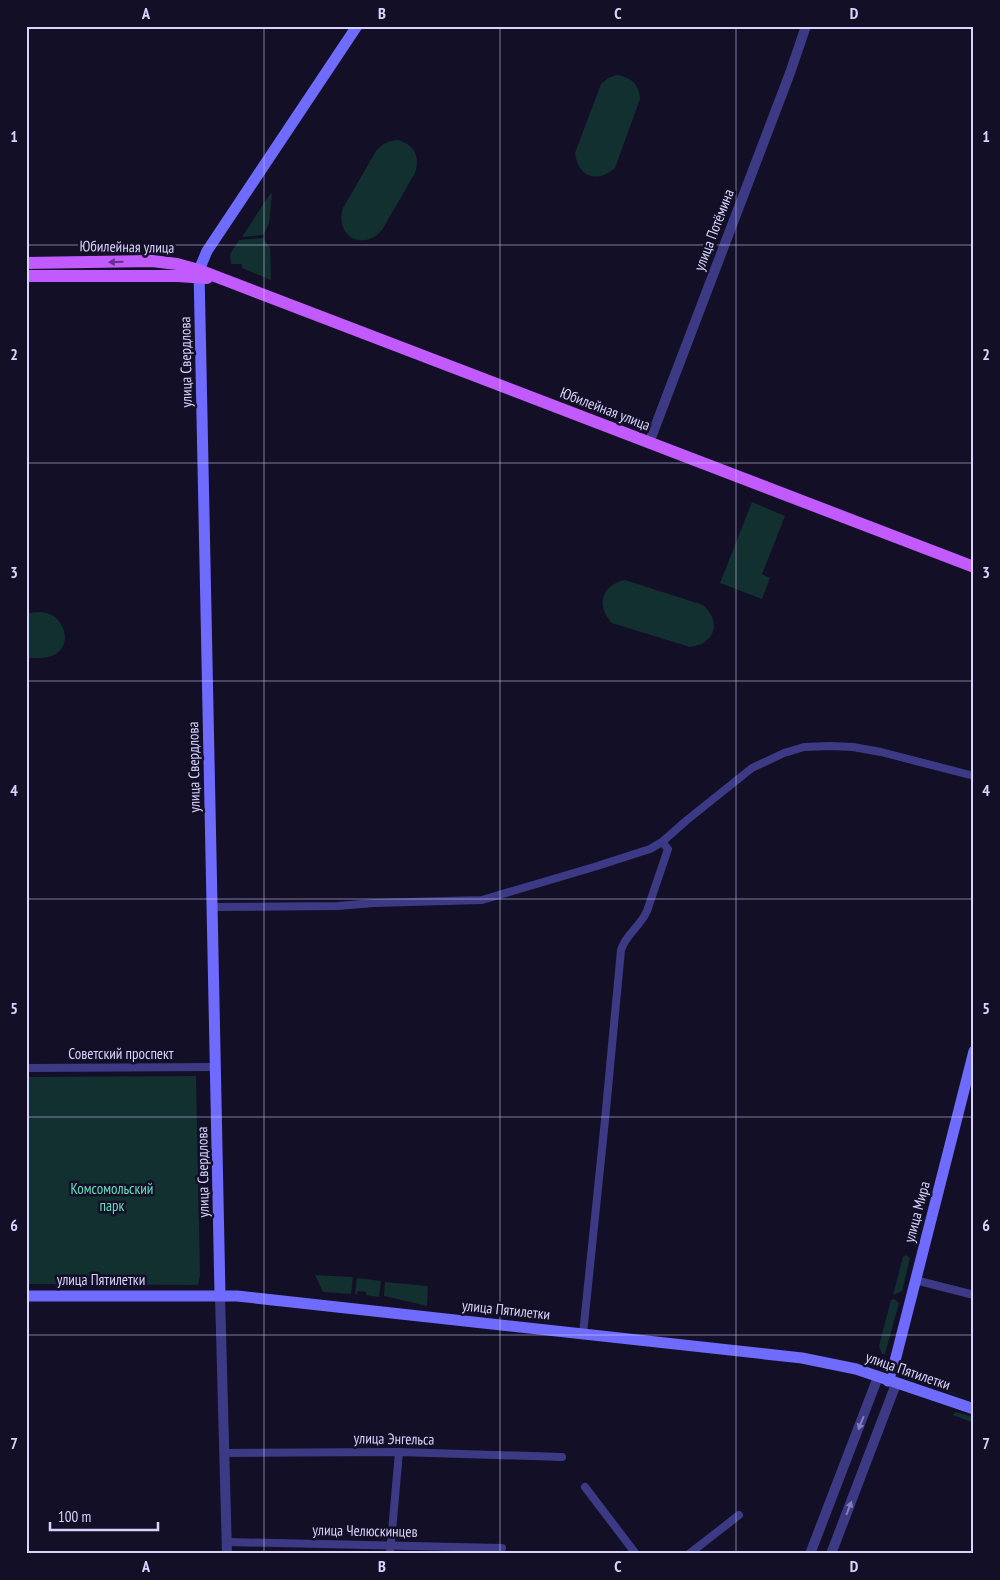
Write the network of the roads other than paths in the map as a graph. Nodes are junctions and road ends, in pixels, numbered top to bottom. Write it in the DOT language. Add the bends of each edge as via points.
graph roads {
  1 [pos="357,26"];
  2 [pos="806,26"];
  3 [pos="26,262"];
  4 [pos="199,274"];
  5 [pos="26,276"];
  6 [pos="649,443"];
  7 [pos="974,566"];
  8 [pos="974,776"];
  9 [pos="662,842"];
  10 [pos="212,907"];
  11 [pos="974,1051"];
  12 [pos="216,1067"];
  13 [pos="26,1068"];
  14 [pos="915,1280"];
  15 [pos="220,1295"];
  16 [pos="974,1295"];
  17 [pos="26,1296"];
  18 [pos="583,1334"];
  19 [pos="887,1381"];
  20 [pos="974,1409"];
  21 [pos="398,1452"];
  22 [pos="224,1453"];
  23 [pos="562,1457"];
  24 [pos="585,1487"];
  25 [pos="739,1515"];
  26 [pos="226,1542"];
  27 [pos="502,1548"];
  28 [pos="390,1550"];
  29 [pos="227,1554"];
  30 [pos="636,1554"];
  31 [pos="689,1554"];
  32 [pos="810,1554"];
  33 [pos="831,1554"];
  1 -- 4 [label="main road, улица Свердлова" via="207,251"];
  2 -- 6 [label="street, улица Потёмина"];
  4 -- 3 [label="main road, Юбилейная улица, one-way" via="177,264 152,261"];
  4 -- 5 [label="main road, Юбилейная улица"];
  4 -- 6 [label="main road, Юбилейная улица" via="225,279"];
  4 -- 10 [label="main road, улица Свердлова"];
  6 -- 7 [label="main road, Юбилейная улица"];
  8 -- 9 [label="street" via="853,747 804,747 752,768"];
  9 -- 10 [label="street" via="650,849 482,900"];
  9 -- 18 [label="street" via="668,849 647,911 643,921 624,940 621,950"];
  10 -- 12 [label="main road, улица Свердлова"];
  11 -- 14 [label="main road, улица Мира"];
  12 -- 13 [label="street, Советский проспект"];
  12 -- 15 [label="main road, улица Свердлова"];
  14 -- 16 [label="street"];
  14 -- 19 [label="main road, улица Мира"];
  15 -- 17 [label="main road, улица Пятилетки"];
  15 -- 18 [label="main road, улица Пятилетки"];
  15 -- 22 [label="street, улица Свердлова"];
  18 -- 19 [label="main road, улица Пятилетки" via="802,1358 845,1366"];
  19 -- 20 [label="main road, улица Пятилетки"];
  19 -- 32 [label="street, улица Мира, one-way"];
  33 -- 19 [label="street, улица Мира, one-way"];
  21 -- 22 [label="street, улица Энгельса"];
  21 -- 23 [label="street, улица Энгельса"];
  21 -- 28 [label="street"];
  22 -- 26 [label="street, улица Свердлова"];
  24 -- 30 [label="street"];
  25 -- 31 [label="street"];
  26 -- 28 [label="street, улица Челюскинцев"];
  26 -- 29 [label="street, улица Свердлова"];
  27 -- 28 [label="street, улица Челюскинцев"];
}
